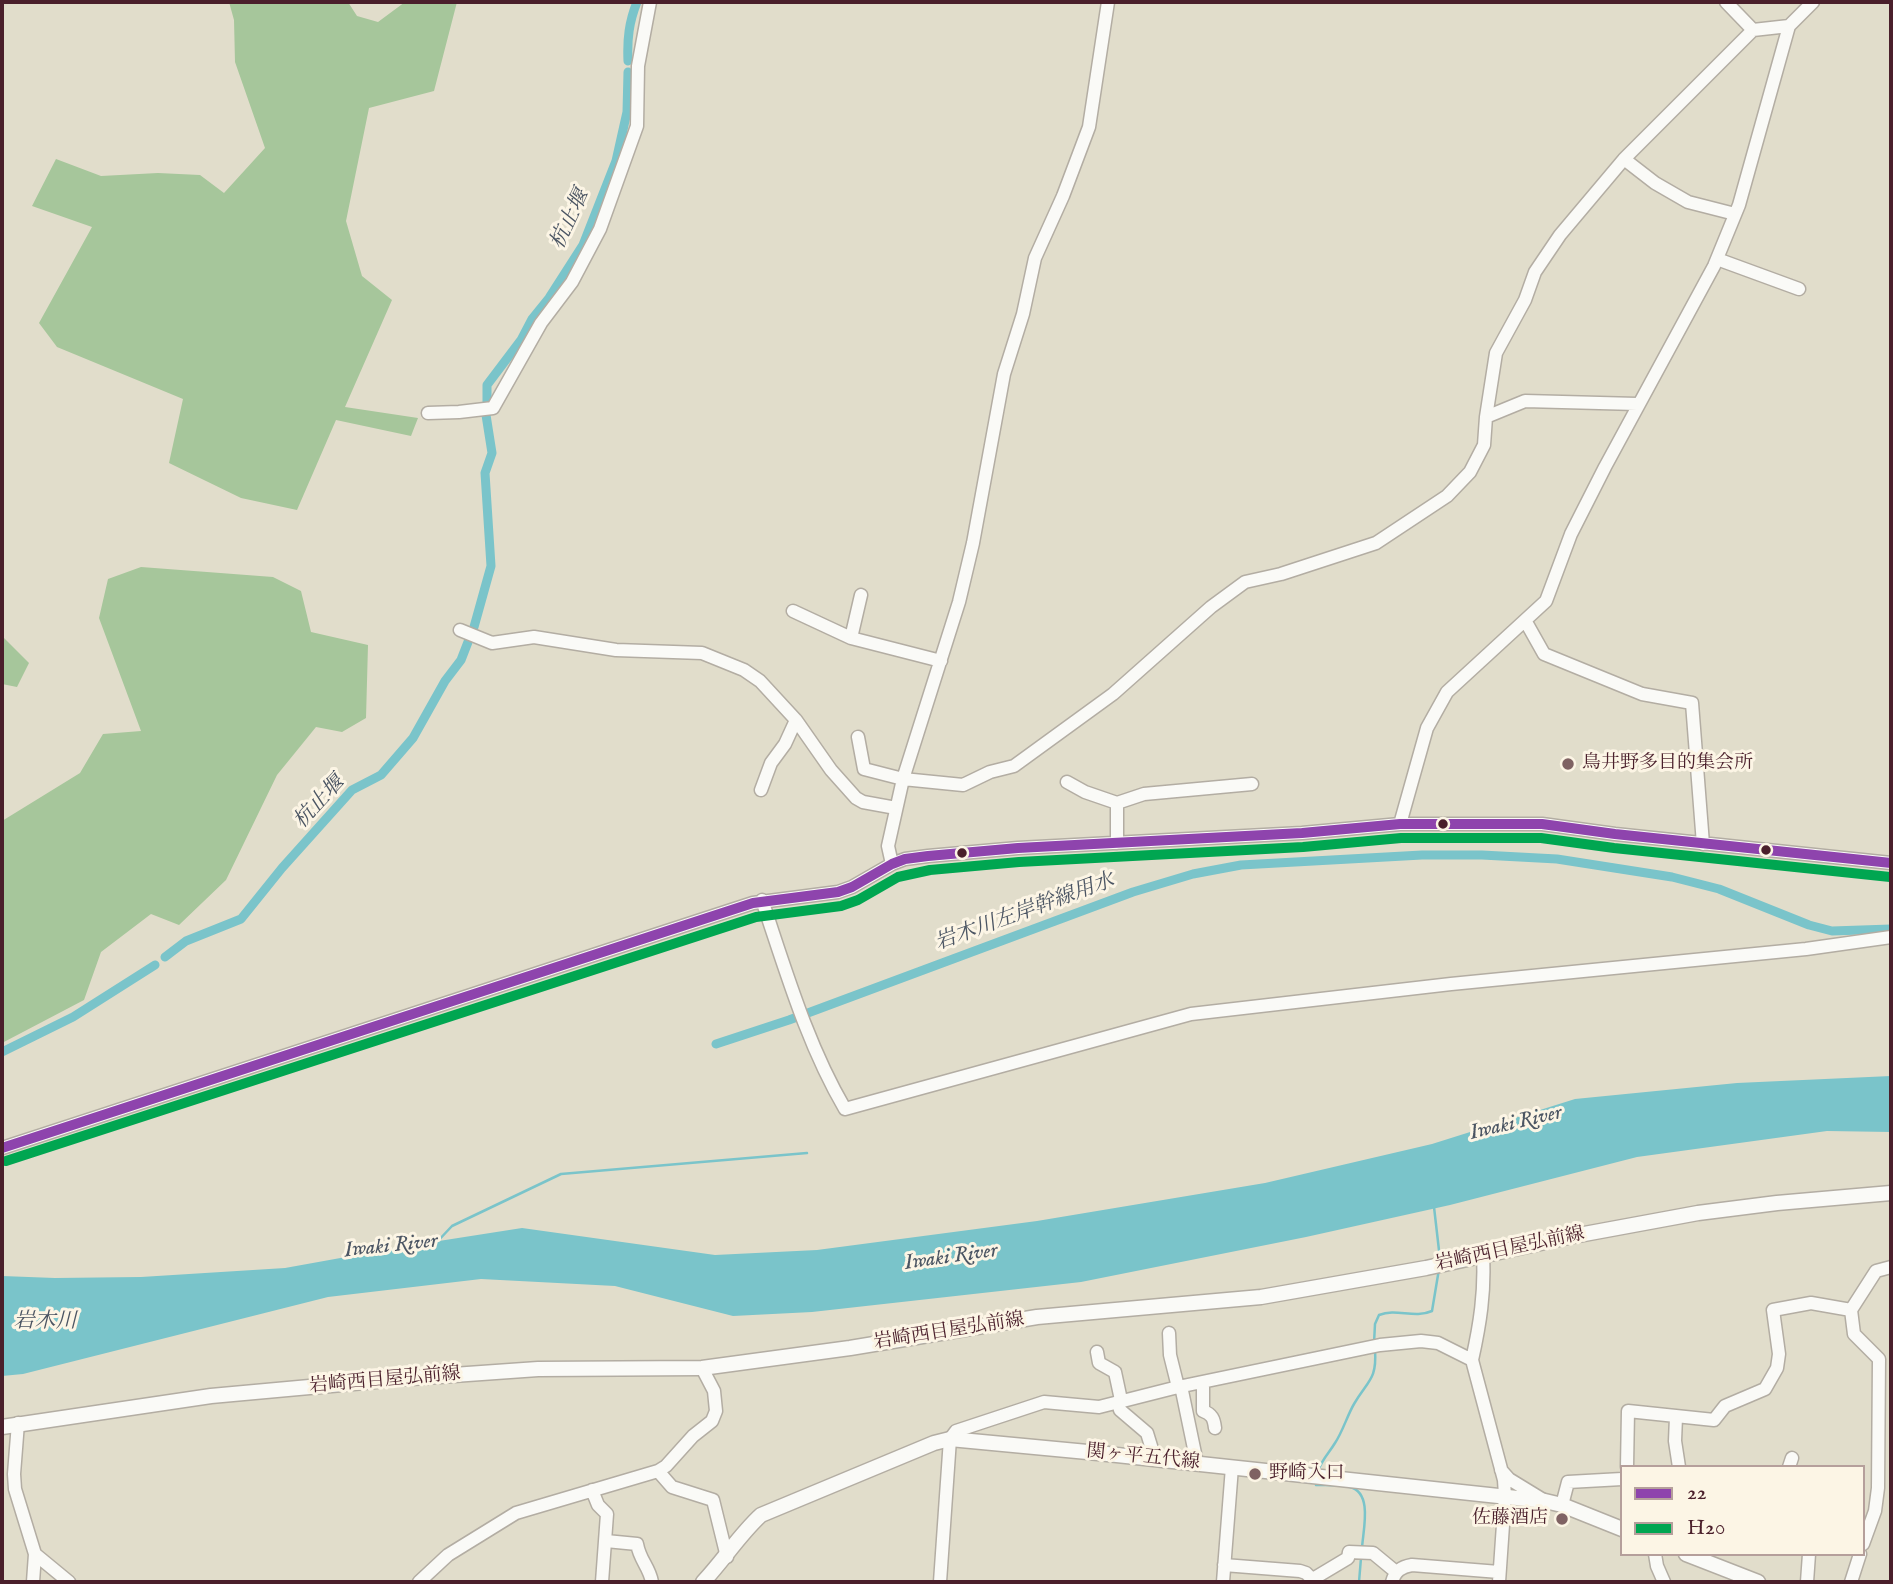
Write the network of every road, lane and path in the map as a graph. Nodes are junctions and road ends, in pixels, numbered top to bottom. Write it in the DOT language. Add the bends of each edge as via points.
graph roads {
  1 [pos="650,2"];
  2 [pos="1108,2"];
  3 [pos="1726,2"];
  4 [pos="1813,2"];
  5 [pos="1789,26"];
  6 [pos="1753,30"];
  7 [pos="1624,159"];
  8 [pos="1735,214"];
  9 [pos="1717,259"];
  10 [pos="1799,289"];
  11 [pos="1637,404"];
  12 [pos="428,413"];
  13 [pos="1486,417"];
  14 [pos="861,595"];
  15 [pos="793,611"];
  16 [pos="1526,622"];
  17 [pos="460,630"];
  18 [pos="851,638"];
  19 [pos="941,661"];
  20 [pos="796,720"];
  21 [pos="858,737"];
  22 [pos="903,779"];
  23 [pos="1068,782"];
  24 [pos="1252,784"];
  25 [pos="761,790"];
  26 [pos="1116,803"];
  27 [pos="896,808"];
  28 [pos="1400,824"];
  29 [pos="1116,843"];
  30 [pos="1703,844"];
  31 [pos="1891,863"];
  32 [pos="892,864"];
  33 [pos="762,900"];
  34 [pos="1891,937"];
  35 [pos="2,1148"];
  36 [pos="1891,1193"];
  37 [pos="1483,1256"];
  38 [pos="1891,1267"];
  39 [pos="1851,1310"];
  40 [pos="1169,1333"];
  41 [pos="1097,1352"];
  42 [pos="1472,1360"];
  43 [pos="702,1367"];
  44 [pos="1203,1382"];
  45 [pos="1179,1387"];
  46 [pos="1120,1401"];
  47 [pos="1676,1417"];
  48 [pos="18,1423"];
  49 [pos="2,1427"];
  50 [pos="1215,1428"];
  51 [pos="950,1439"];
  52 [pos="1155,1459"];
  53 [pos="1197,1464"];
  54 [pos="1627,1465"];
  55 [pos="1679,1465"];
  56 [pos="1232,1467"];
  57 [pos="1501,1470"];
  58 [pos="658,1471"];
  59 [pos="1620,1479"];
  60 [pos="592,1490"];
  61 [pos="1506,1496"];
  62 [pos="1545,1501"];
  63 [pos="1562,1505"];
  64 [pos="1620,1528"];
  65 [pos="1865,1538"];
  66 [pos="606,1541"];
  67 [pos="35,1554"];
  68 [pos="1655,1556"];
  69 [pos="1691,1556"];
  70 [pos="1809,1556"];
  71 [pos="1859,1556"];
  72 [pos="727,1557"];
  73 [pos="1224,1565"];
  74 [pos="1259,1576"];
  75 [pos="1290,1576"];
  76 [pos="1456,1576"];
  77 [pos="1394,1577"];
  78 [pos="1499,1577"];
  79 [pos="1314,1581"];
  80 [pos="33,1582"];
  81 [pos="69,1582"];
  82 [pos="419,1582"];
  83 [pos="602,1582"];
  84 [pos="652,1582"];
  85 [pos="703,1582"];
  86 [pos="940,1582"];
  87 [pos="1223,1582"];
  88 [pos="1664,1582"];
  89 [pos="1758,1582"];
  90 [pos="1807,1582"];
  91 [pos="1851,1582"];
  1 -- 12 [label="street" via="638,66 637,126 600,229 572,282 541,323 493,408"];
  2 -- 19 [label="street" via="1089,127 1035,258 1004,374 973,543"];
  3 -- 6 [label="street"];
  4 -- 5 [label="street"];
  5 -- 6 [label="street"];
  5 -- 8 [label="street"];
  6 -- 7 [label="street"];
  7 -- 8 [label="street" via="1688,202"];
  7 -- 13 [label="street" via="1535,272 1496,353"];
  8 -- 9 [label="street"];
  9 -- 10 [label="street"];
  9 -- 11 [label="street"];
  11 -- 13 [label="street" via="1525,401"];
  11 -- 16 [label="street" via="1571,534 1546,601"];
  13 -- 22 [label="street" via="1483,445 1461,484 1391,534 1376,543 1245,582 1113,694 1014,766 963,785"];
  14 -- 18 [label="street"];
  15 -- 18 [label="street"];
  16 -- 28 [label="street" via="1447,692 1427,728"];
  16 -- 30 [label="street" via="1544,654 1642,694 1692,703"];
  17 -- 20 [label="street" via="492,643 534,637 616,650 702,653 760,681"];
  18 -- 19 [label="street"];
  19 -- 22 [label="street"];
  20 -- 25 [label="street"];
  20 -- 27 [label="street" via="856,798"];
  21 -- 22 [label="street" via="864,769"];
  22 -- 27 [label="street"];
  23 -- 26 [label="street"];
  24 -- 26 [label="street" via="1144,794"];
  26 -- 29 [label="street"];
  27 -- 32 [label="street" via="888,846"];
  28 -- 29 [label="street"];
  28 -- 30 [label="street" via="1542,824"];
  29 -- 32 [label="street" via="928,856"];
  30 -- 31 [label="street"];
  32 -- 33 [label="street" via="838,891"];
  33 -- 34 [label="street" via="804,1021 845,1109 1191,1014"];
  33 -- 35 [label="street"];
  36 -- 37 [label="main road, 岩崎西目屋弘前線" via="1698,1213"];
  37 -- 42 [label="street" via="1483,1309"];
  37 -- 43 [label="main road, 岩崎西目屋弘前線" via="1261,1297 1037,1317"];
  38 -- 39 [label="street" via="1876,1271"];
  39 -- 47 [label="street" via="1811,1303 1773,1310 1779,1354 1765,1390 1726,1406 1714,1420"];
  39 -- 65 [label="street" via="1854,1334 1878,1359 1878,1488"];
  40 -- 45 [label="street"];
  41 -- 46 [label="street" via="1100,1363 1115,1372"];
  42 -- 44 [label="street" via="1438,1343 1421,1341 1374,1346"];
  42 -- 57 [label="street"];
  43 -- 48 [label="main road, 岩崎西目屋弘前線" via="538,1369 397,1379 211,1396"];
  43 -- 58 [label="street" via="714,1391 712,1421"];
  44 -- 45 [label="street"];
  44 -- 50 [label="street" via="1203,1410 1214,1419"];
  45 -- 46 [label="street"];
  45 -- 53 [label="street"];
  46 -- 51 [label="street" via="1099,1407 1044,1402 956,1431"];
  46 -- 52 [label="street" via="1121,1410 1147,1433"];
  47 -- 54 [label="street" via="1628,1411"];
  47 -- 55 [label="street"];
  48 -- 49 [label="main road, 岩崎西目屋弘前線"];
  48 -- 67 [label="street" via="13,1474"];
  51 -- 52 [label="main road, 関ヶ平五代線"];
  51 -- 72 [label="main road, 関ヶ平五代線" via="761,1515"];
  51 -- 86 [label="street"];
  52 -- 53 [label="main road, 関ヶ平五代線"];
  53 -- 56 [label="main road, 関ヶ平五代線"];
  56 -- 61 [label="main road, 関ヶ平五代線"];
  56 -- 73 [label="street"];
  57 -- 61 [label="street"];
  57 -- 62 [label="street"];
  58 -- 60 [label="street"];
  58 -- 72 [label="street" via="673,1487 713,1500"];
  59 -- 63 [label="street" via="1568,1482"];
  60 -- 66 [label="street" via="607,1514"];
  60 -- 82 [label="street" via="516,1513 448,1555"];
  61 -- 62 [label="main road, 関ヶ平五代線"];
  61 -- 78 [label="street"];
  62 -- 63 [label="main road, 関ヶ平五代線"];
  63 -- 64 [label="main road, 関ヶ平五代線"];
  66 -- 83 [label="street"];
  66 -- 84 [label="street" via="637,1544 639,1559 650,1570"];
  67 -- 80 [label="street"];
  67 -- 81 [label="street"];
  68 -- 88 [label="street"];
  69 -- 89 [label="main road"];
  70 -- 90 [label="street"];
  71 -- 91 [label="street"];
  72 -- 85 [label="main road, 関ヶ平五代線"];
  73 -- 74 [label="street"];
  73 -- 87 [label="street"];
  74 -- 75 [label="street"];
  75 -- 79 [label="street" via="1306,1573"];
  76 -- 77 [label="street" via="1412,1565 1401,1567"];
  76 -- 78 [label="street"];
  77 -- 79 [label="street" via="1373,1553 1349,1552 1348,1558"];
}
